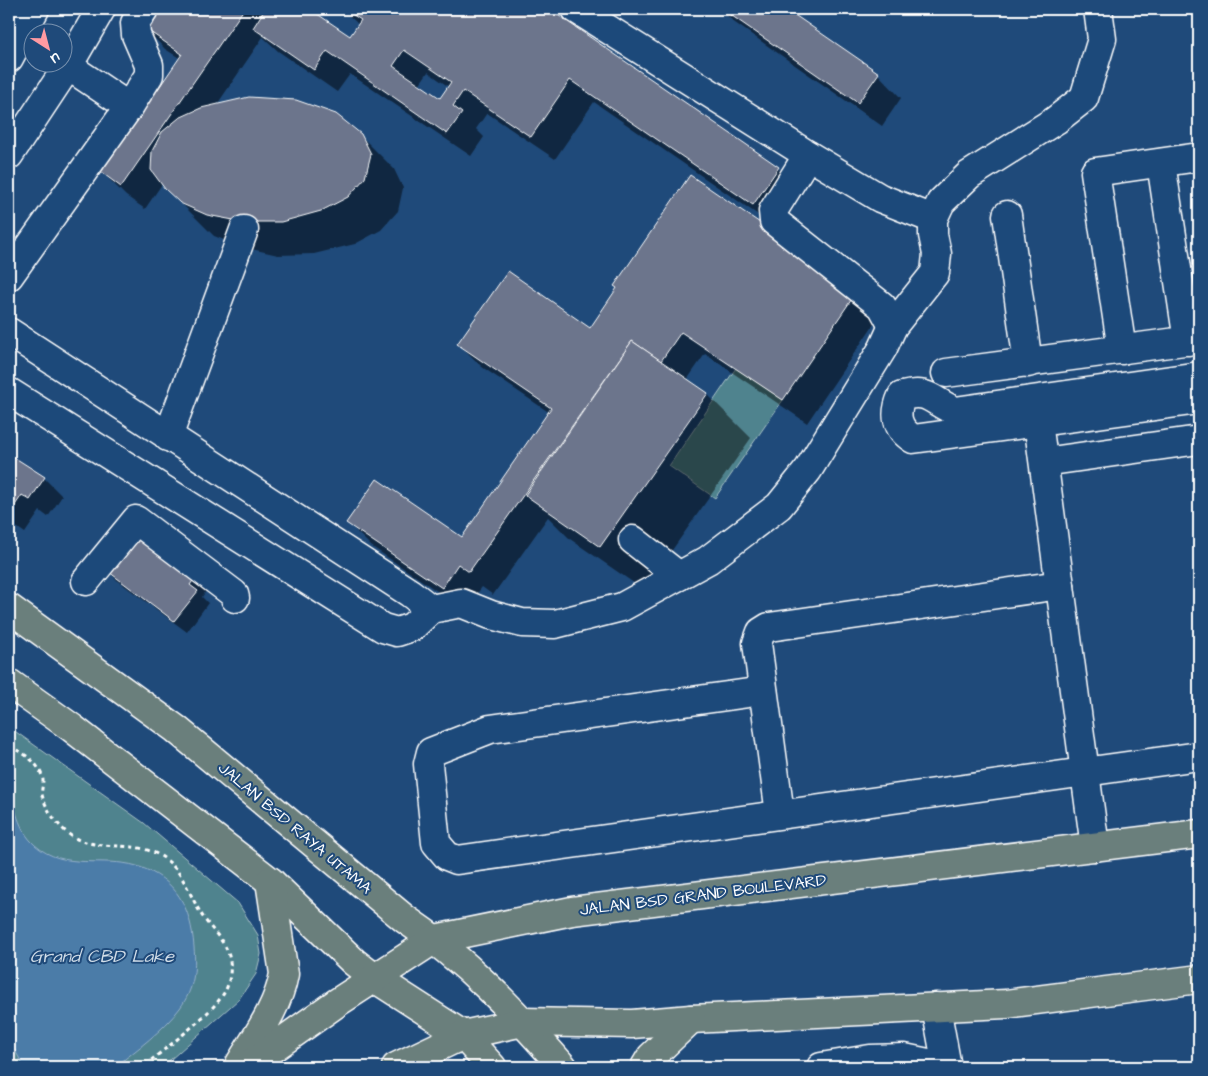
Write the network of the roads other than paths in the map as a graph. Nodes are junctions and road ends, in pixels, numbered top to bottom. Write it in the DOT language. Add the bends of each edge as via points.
graph roads {
  1 [pos="13,9"];
  2 [pos="35,9"];
  3 [pos="101,9"];
  4 [pos="144,9"];
  5 [pos="576,9"];
  6 [pos="1102,11"];
  7 [pos="9,16"];
  8 [pos="9,58"];
  9 [pos="72,59"];
  10 [pos="72,69"];
  11 [pos="64,72"];
  12 [pos="129,107"];
  13 [pos="9,155"];
  14 [pos="808,155"];
  15 [pos="1199,160"];
  16 [pos="1162,163"];
  17 [pos="1007,215"];
  18 [pos="933,219"];
  19 [pos="244,230"];
  20 [pos="9,276"];
  21 [pos="893,326"];
  22 [pos="9,332"];
  23 [pos="1194,340"];
  24 [pos="1122,350"];
  25 [pos="1034,362"];
  26 [pos="946,374"];
  27 [pos="1199,376"];
  28 [pos="9,392"];
  29 [pos="1199,400"];
  30 [pos="1042,410"];
  31 [pos="168,437"];
  32 [pos="1199,440"];
  33 [pos="1044,462"];
  34 [pos="633,540"];
  35 [pos="679,576"];
  36 [pos="86,581"];
  37 [pos="1060,585"];
  38 [pos="235,598"];
  39 [pos="9,608"];
  40 [pos="430,609"];
  41 [pos="9,683"];
  42 [pos="764,691"];
  43 [pos="1199,756"];
  44 [pos="1086,772"];
  45 [pos="780,814"];
  46 [pos="1199,834"];
  47 [pos="1095,847"];
  48 [pos="270,881"];
  49 [pos="435,939"];
  50 [pos="376,979"];
  51 [pos="1199,979"];
  52 [pos="936,1007"];
  53 [pos="691,1019"];
  54 [pos="523,1022"];
  55 [pos="463,1035"];
  56 [pos="238,1067"];
  57 [pos="246,1067"];
  58 [pos="396,1067"];
  59 [pos="492,1067"];
  60 [pos="563,1067"];
  61 [pos="645,1067"];
  62 [pos="822,1067"];
  63 [pos="947,1067"];
  1 -- 7 [label="street"];
  2 -- 8 [label="street"];
  3 -- 9 [label="street"];
  4 -- 12 [label="street" via="135,24 136,35 149,65 149,75"];
  5 -- 14 [label="street"];
  6 -- 18 [label="street" via="1102,39 1084,98 1056,120 969,175 941,202"];
  10 -- 12 [label="street"];
  11 -- 13 [label="street"];
  12 -- 20 [label="street"];
  14 -- 18 [label="street" via="880,198"];
  14 -- 21 [label="street" via="773,210 774,221 882,306"];
  15 -- 16 [label="street" via="1192,158"];
  16 -- 23 [label="street"];
  16 -- 24 [label="street" via="1096,172"];
  17 -- 25 [label="street"];
  18 -- 21 [label="street" via="937,254 935,273"];
  19 -- 31 [label="street"];
  21 -- 35 [label="street" via="883,348 808,470 779,506 708,560"];
  22 -- 31 [label="street"];
  23 -- 24 [label="street"];
  24 -- 25 [label="street"];
  25 -- 26 [label="street"];
  25 -- 30 [label="street"];
  27 -- 30 [label="street"];
  28 -- 40 [label="street" via="383,628 397,632 412,627"];
  29 -- 30 [label="street"];
  30 -- 33 [label="street"];
  31 -- 40 [label="street"];
  32 -- 33 [label="street"];
  33 -- 37 [label="street"];
  34 -- 35 [label="street"];
  35 -- 40 [label="street" via="622,607 556,624 522,624 461,603"];
  36 -- 38 [label="street" via="136,520 234,594"];
  37 -- 42 [label="street" via="769,627 761,632 757,643"];
  37 -- 44 [label="street"];
  39 -- 49 [label="main road, JALAN BSD RAYA UTAMA" via="176,729 405,919"];
  41 -- 48 [label="main road"];
  42 -- 45 [label="street"];
  42 -- 45 [label="street" via="490,729 431,752 428,764 436,843 447,856 457,860"];
  43 -- 44 [label="street"];
  44 -- 45 [label="street"];
  44 -- 47 [label="street"];
  46 -- 47 [label="main road, JALAN BSD GRAND BOULEVARD"];
  47 -- 49 [label="main road, JALAN BSD GRAND BOULEVARD" via="572,911"];
  48 -- 50 [label="main road"];
  48 -- 56 [label="main road" via="284,974 282,988"];
  49 -- 50 [label="main road, JALAN BSD GRAND BOULEVARD"];
  49 -- 54 [label="main road, JALAN BSD RAYA UTAMA"];
  50 -- 55 [label="main road"];
  50 -- 57 [label="main road, JALAN BSD GRAND BOULEVARD"];
  51 -- 52 [label="main road" via="1006,1004"];
  52 -- 53 [label="main road"];
  52 -- 63 [label="street"];
  53 -- 54 [label="main road" via="632,1024"];
  53 -- 61 [label="main road" via="651,1057"];
  54 -- 55 [label="main road"];
  54 -- 60 [label="main road, JALAN BSD RAYA UTAMA"];
  55 -- 58 [label="main road"];
  55 -- 59 [label="main road"];
  62 -- 63 [label="street" via="870,1059 904,1058"];
}
